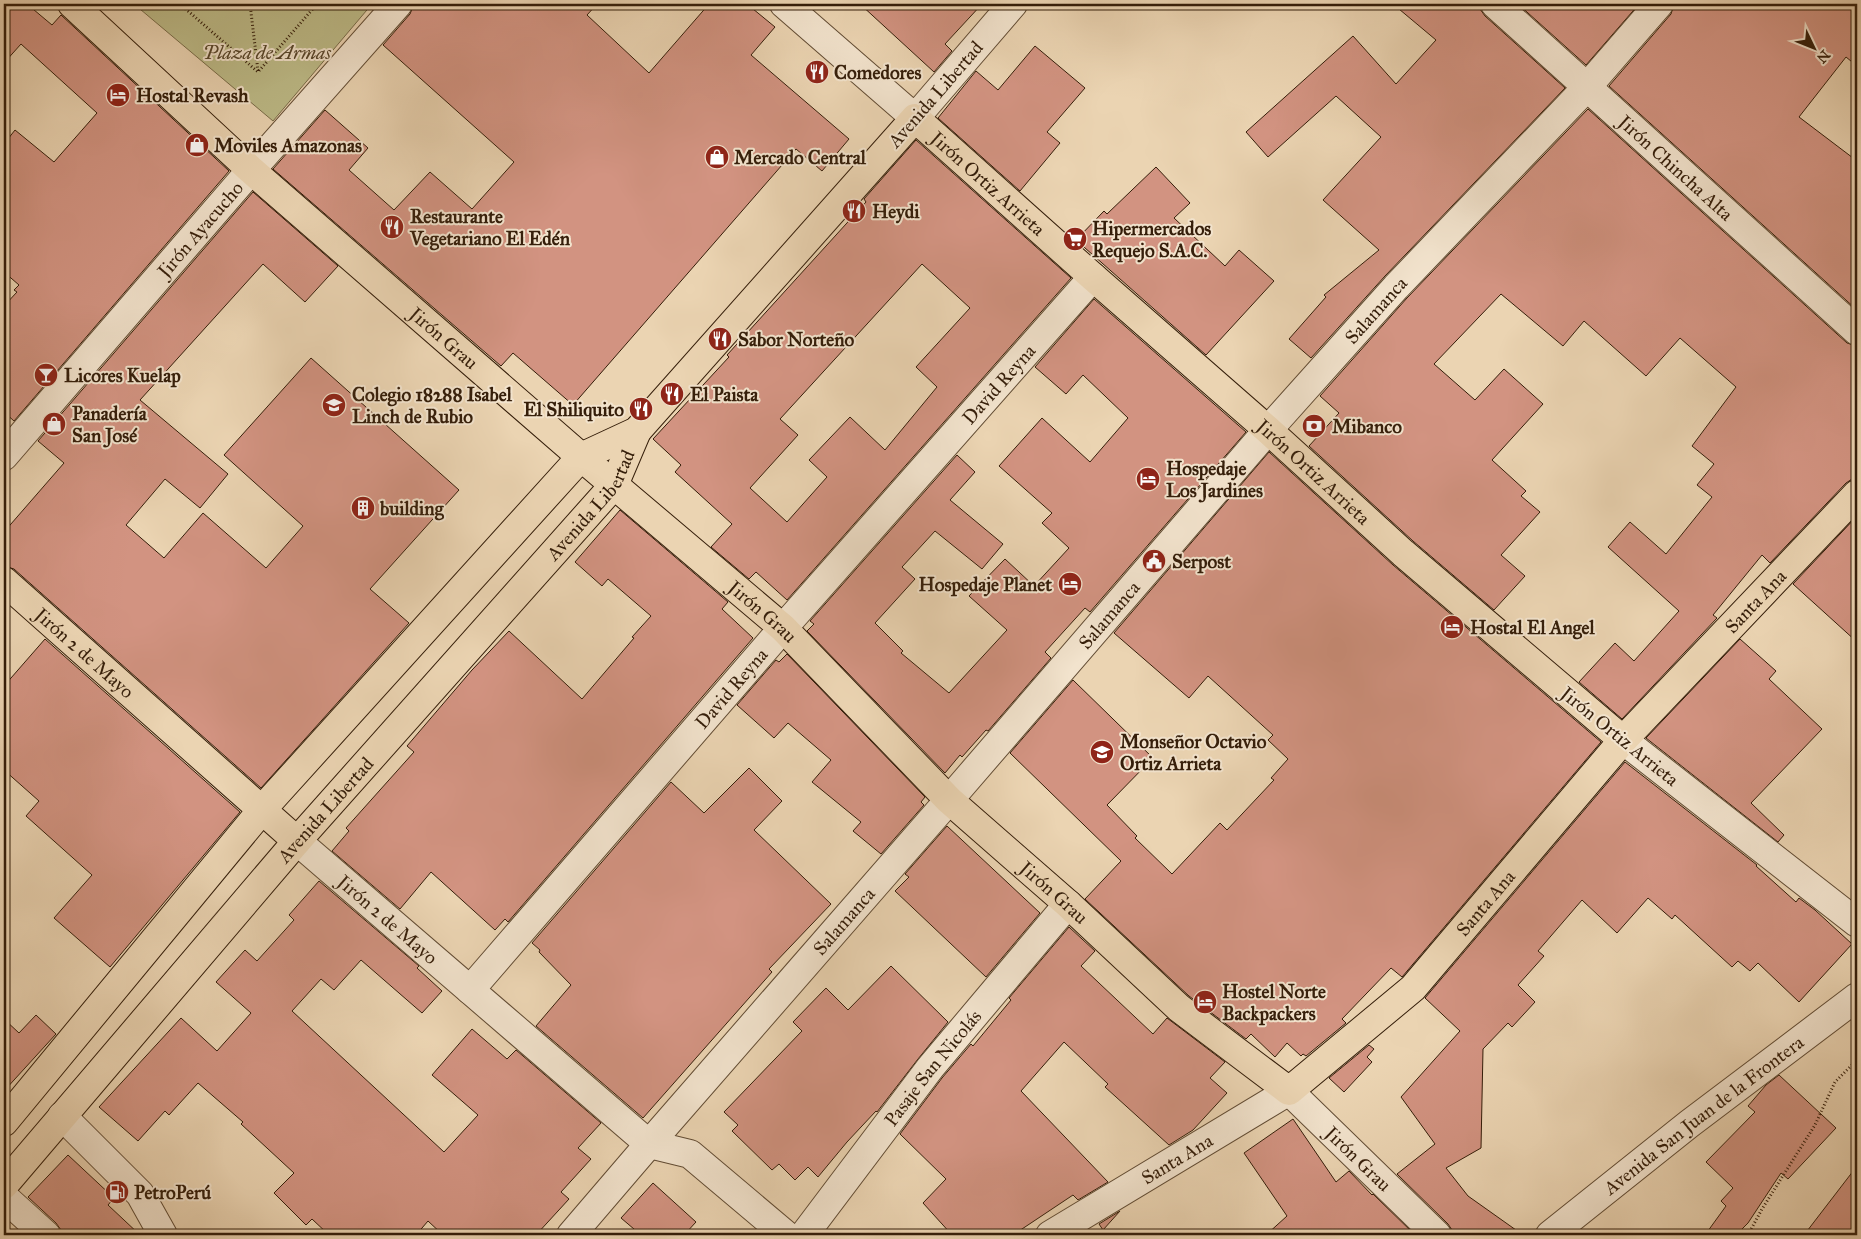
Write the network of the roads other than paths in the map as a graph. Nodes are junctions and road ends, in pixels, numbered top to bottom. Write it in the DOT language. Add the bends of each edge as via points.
graph roads {
  1 [pos="72,4"];
  2 [pos="398,4"];
  3 [pos="784,4"];
  4 [pos="1013,4"];
  5 [pos="1495,4"];
  6 [pos="1659,4"];
  7 [pos="1587,88"];
  8 [pos="915,118"];
  9 [pos="251,170"];
  10 [pos="1093,277"];
  11 [pos="1857,331"];
  12 [pos="1268,430"];
  13 [pos="637,432"];
  14 [pos="4,456"];
  15 [pos="581,457"];
  16 [pos="614,485"];
  17 [pos="1857,494"];
  18 [pos="4,581"];
  19 [pos="783,628"];
  20 [pos="1623,740"];
  21 [pos="949,800"];
  22 [pos="262,810"];
  23 [pos="297,841"];
  24 [pos="1068,904"];
  25 [pos="1857,923"];
  26 [pos="470,990"];
  27 [pos="1857,997"];
  28 [pos="1289,1091"];
  29 [pos="62,1116"];
  30 [pos="4,1122"];
  31 [pos="648,1144"];
  32 [pos="4,1185"];
  33 [pos="4,1197"];
  34 [pos="46,1235"];
  35 [pos="164,1235"];
  36 [pos="571,1235"];
  37 [pos="786,1235"];
  38 [pos="804,1235"];
  39 [pos="1050,1235"];
  40 [pos="1437,1235"];
  41 [pos="1550,1235"];
  1 -- 9 [label="main road, Jirón Grau"];
  2 -- 9 [label="street, Jirón Ayacucho"];
  3 -- 8 [label="street, Jirón Ortiz Arrieta"];
  4 -- 8 [label="street, Avenida Libertad"];
  5 -- 7 [label="street, Jirón Chincha Alta"];
  6 -- 7 [label="street, Salamanca"];
  7 -- 11 [label="street, Jirón Chincha Alta"];
  7 -- 12 [label="street, Salamanca" via="1396,287"];
  8 -- 10 [label="main road, Jirón Ortiz Arrieta"];
  8 -- 13 [label="main road, Avenida Libertad"];
  9 -- 14 [label="street, Jirón Ayacucho"];
  9 -- 15 [label="main road, Jirón Grau"];
  10 -- 12 [label="main road, Jirón Ortiz Arrieta"];
  10 -- 19 [label="street, David Reyna"];
  12 -- 20 [label="main road, Jirón Ortiz Arrieta" via="1403,553"];
  12 -- 21 [label="street, Salamanca"];
  13 -- 15 [label="main road, Avenida Libertad"];
  13 -- 16 [label="main road, Avenida Libertad"];
  15 -- 16 [label="main road, Jirón Grau"];
  15 -- 22 [label="main road, Avenida Libertad"];
  16 -- 19 [label="main road, Jirón Grau"];
  16 -- 23 [label="main road, Avenida Libertad"];
  17 -- 20 [label="main road, Santa Ana"];
  18 -- 22 [label="main road, Jirón 2 de Mayo"];
  19 -- 21 [label="main road, Jirón Grau"];
  19 -- 26 [label="street, David Reyna"];
  20 -- 25 [label="street, Jirón Ortiz Arrieta"];
  20 -- 28 [label="main road, Santa Ana" via="1413,988"];
  21 -- 24 [label="main road, Jirón Grau"];
  21 -- 31 [label="street, Salamanca"];
  22 -- 23 [label="main road, Jirón 2 de Mayo"];
  22 -- 30 [label="main road, Avenida Libertad"];
  23 -- 26 [label="street, Jirón 2 de Mayo"];
  23 -- 29 [label="main road, Avenida Libertad"];
  24 -- 28 [label="main road, Jirón Grau" via="1179,1008"];
  24 -- 38 [label="street, Pasaje San Nicolás" via="930,1068"];
  26 -- 31 [label="street, Jirón 2 de Mayo"];
  27 -- 41 [label="street, Avenida San Juan de la Frontera" via="1689,1124"];
  28 -- 39 [label="street, Santa Ana"];
  28 -- 40 [label="street, Jirón Grau"];
  29 -- 32 [label="main road, Avenida Libertad"];
  29 -- 35 [label="street" via="140,1194"];
  31 -- 36 [label="street, Salamanca"];
  31 -- 37 [label="street, Jirón 2 de Mayo" via="690,1154"];
  33 -- 34 [label="street"];
}
